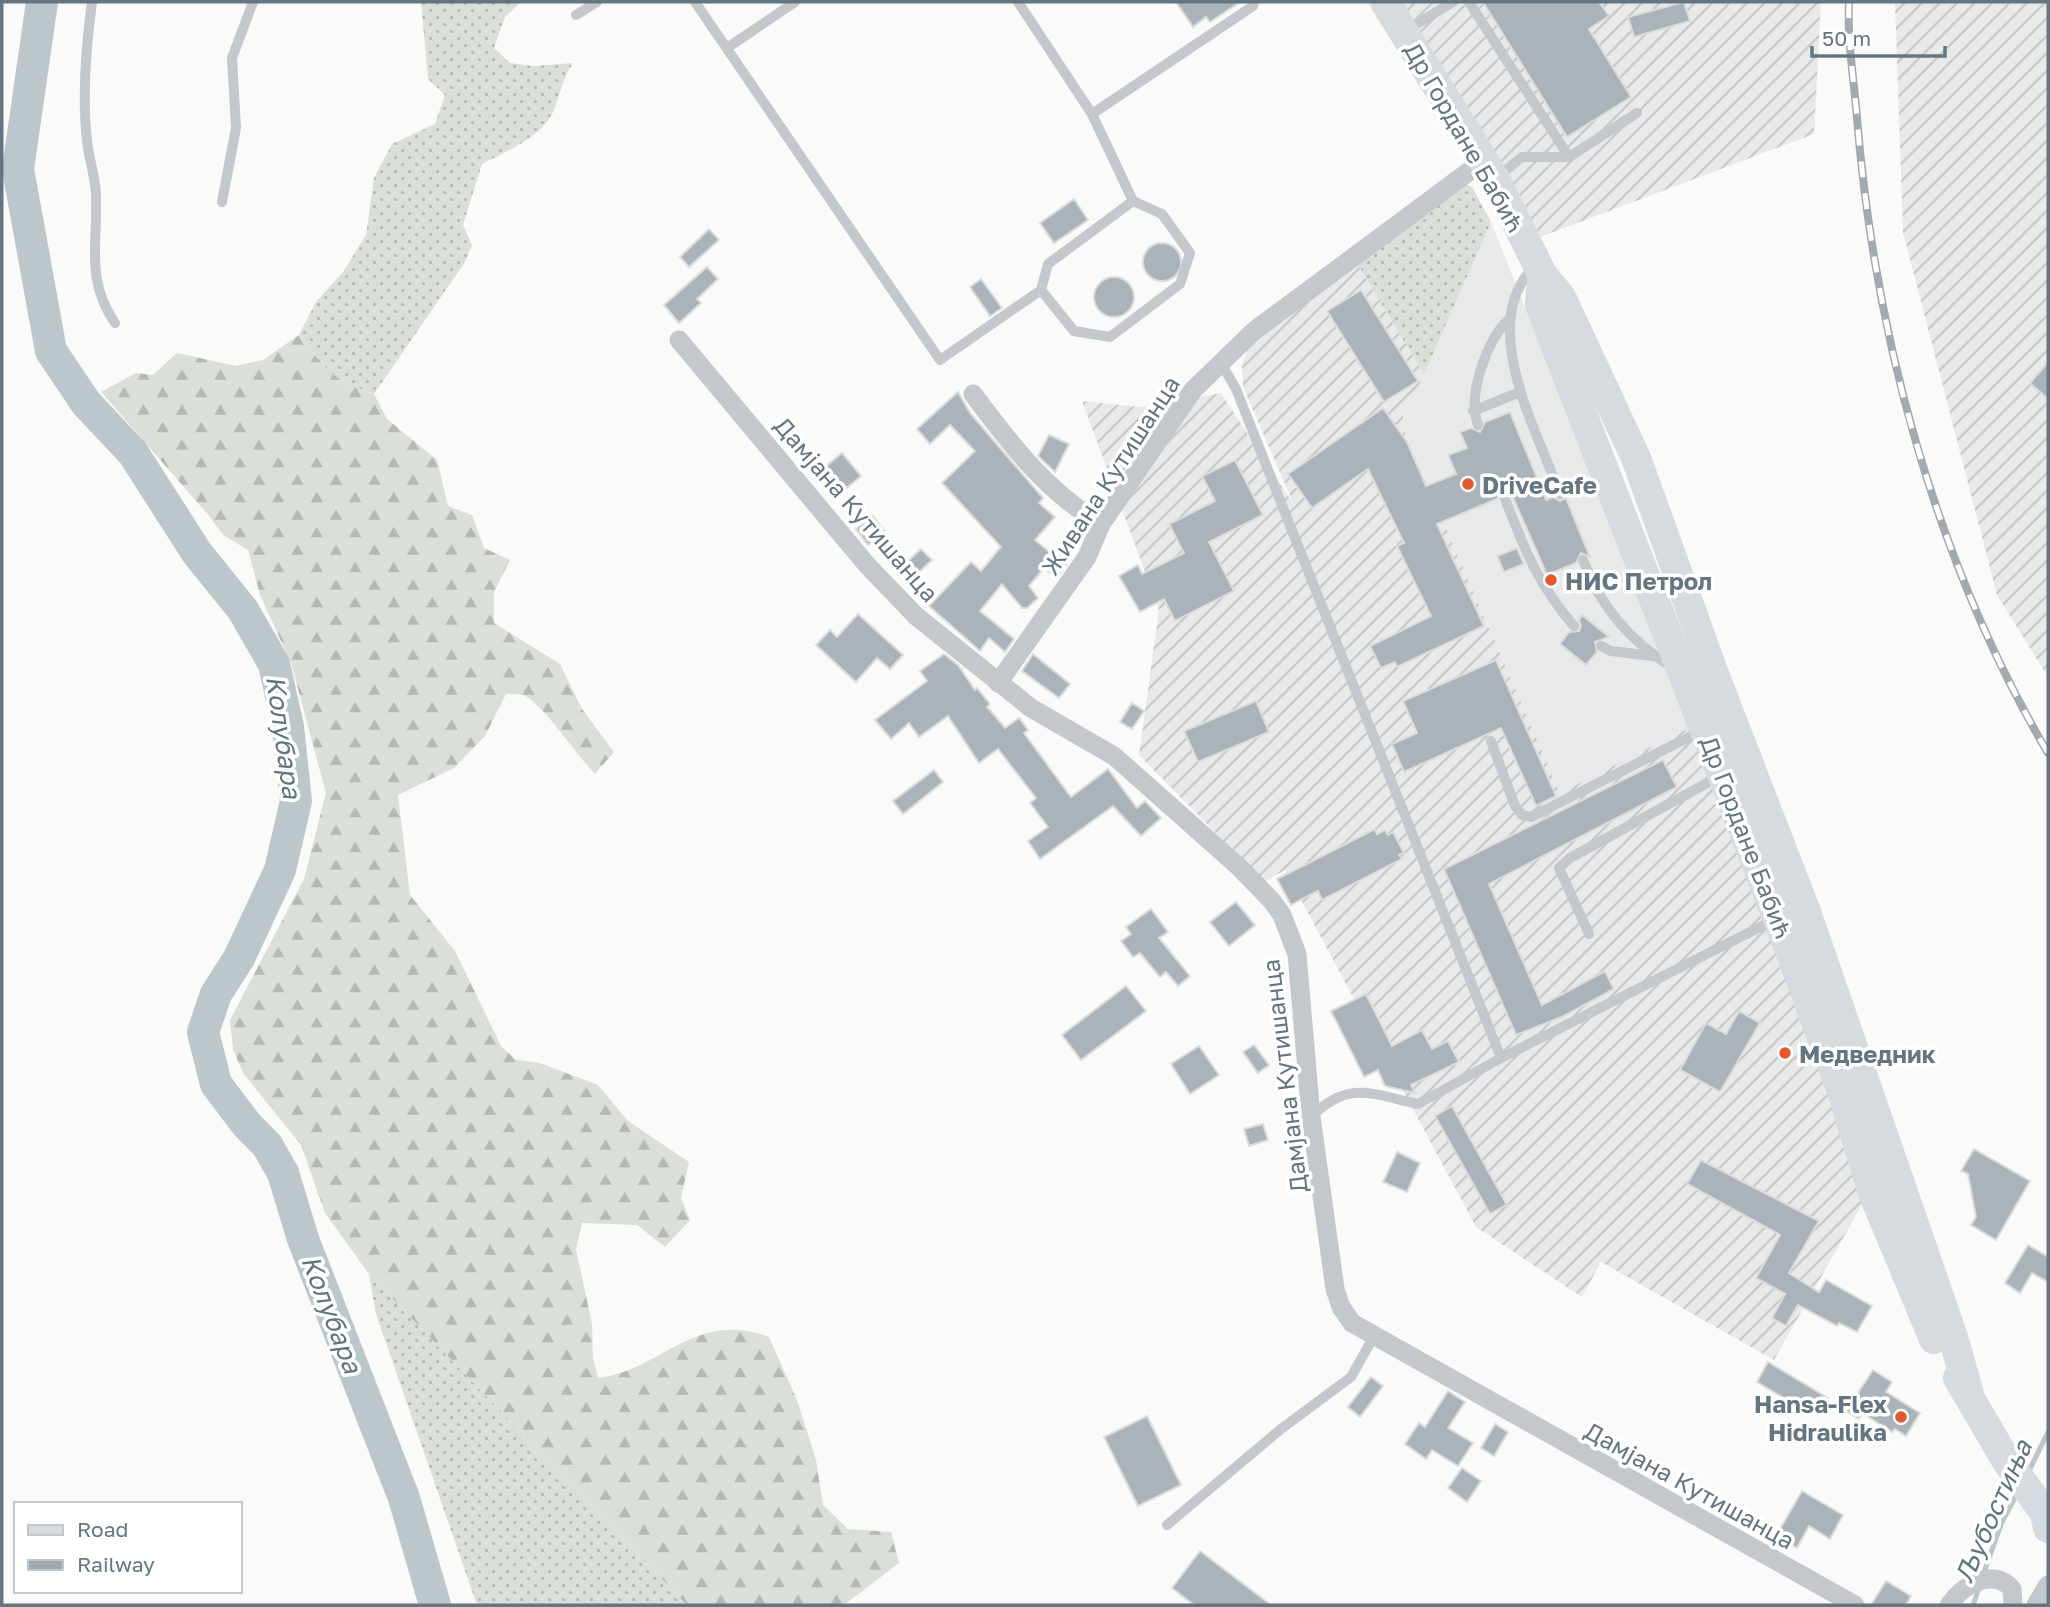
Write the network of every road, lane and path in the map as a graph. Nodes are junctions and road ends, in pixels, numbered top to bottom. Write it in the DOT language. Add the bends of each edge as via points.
graph roads {
  1 [pos="93,2"];
  2 [pos="253,2"];
  3 [pos="597,2"];
  4 [pos="695,2"];
  5 [pos="795,2"];
  6 [pos="1018,2"];
  7 [pos="1254,2"];
  8 [pos="1385,2"];
  9 [pos="1453,2"];
  10 [pos="1469,2"];
  11 [pos="576,15"];
  12 [pos="1403,32"];
  13 [pos="727,48"];
  14 [pos="1637,113"];
  15 [pos="1092,114"];
  16 [pos="1569,157"];
  17 [pos="1489,170"];
  18 [pos="1133,201"];
  19 [pos="222,202"];
  20 [pos="1540,270"];
  21 [pos="1041,290"];
  22 [pos="1510,319"];
  23 [pos="116,323"];
  24 [pos="679,340"];
  25 [pos="1221,362"];
  26 [pos="1520,392"];
  27 [pos="973,394"];
  28 [pos="1473,411"];
  29 [pos="1478,425"];
  30 [pos="1560,494"];
  31 [pos="1504,496"];
  32 [pos="1101,524"];
  33 [pos="1583,560"];
  34 [pos="1574,626"];
  35 [pos="1601,646"];
  36 [pos="1653,656"];
  37 [pos="1685,675"];
  38 [pos="998,683"];
  39 [pos="1706,729"];
  40 [pos="1490,741"];
  41 [pos="1736,769"];
  42 [pos="1778,918"];
  43 [pos="1590,934"];
  44 [pos="1501,1058"];
  45 [pos="1311,1117"];
  46 [pos="1374,1336"];
  47 [pos="1969,1394"];
  48 [pos="2045,1515"];
  49 [pos="1167,1525"];
  50 [pos="2048,1586"];
  51 [pos="1855,1605"];
  52 [pos="1949,1605"];
  53 [pos="2013,1605"];
  54 [pos="2036,1605"];
  1 -- 23 [label="lane" via="88,34 87,140 96,193 94,276"];
  2 -- 19 [label="lane" via="232,58 236,128"];
  3 -- 11 [label="lane"];
  4 -- 13 [label="lane"];
  5 -- 13 [label="lane"];
  6 -- 15 [label="lane"];
  7 -- 15 [label="lane"];
  8 -- 12 [label="main road, Др Гордане Бабић"];
  9 -- 12 [label="lane"];
  10 -- 16 [label="lane"];
  12 -- 17 [label="main road, Др Гордане Бабић"];
  13 -- 21 [label="lane" via="940,360"];
  14 -- 16 [label="lane"];
  15 -- 18 [label="lane"];
  16 -- 17 [label="lane" via="1522,157"];
  17 -- 20 [label="main road, Др Гордане Бабић"];
  17 -- 25 [label="street, Живана Кутишанца" via="1254,331"];
  18 -- 21 [label="lane" via="1048,264"];
  18 -- 21 [label="lane" via="1162,214 1190,253 1180,284 1110,337 1074,331"];
  20 -- 22 [label="lane" via="1526,275"];
  20 -- 37 [label="main road, Др Гордане Бабић" via="1540,304"];
  20 -- 41 [label="main road, Др Гордане Бабић" via="1561,297 1636,458"];
  22 -- 26 [label="lane"];
  22 -- 28 [label="lane" via="1495,332 1487,351"];
  24 -- 38 [label="street, Дамјана Кутишанца" via="867,565 916,616"];
  25 -- 32 [label="street, Живана Кутишанца" via="1193,390"];
  25 -- 44 [label="lane" via="1236,389"];
  26 -- 28 [label="lane"];
  26 -- 30 [label="lane"];
  27 -- 32 [label="street" via="1041,479"];
  28 -- 29 [label="lane"];
  31 -- 34 [label="lane" via="1532,568"];
  32 -- 38 [label="street, Живана Кутишанца" via="1087,557"];
  33 -- 36 [label="lane" via="1608,612"];
  35 -- 36 [label="lane"];
  36 -- 37 [label="lane"];
  37 -- 39 [label="main road, Др Гордане Бабић"];
  38 -- 45 [label="street, Дамјана Кутишанца" via="1031,708 1114,756 1272,901 1297,954"];
  39 -- 40 [label="lane" via="1531,817 1515,806"];
  39 -- 41 [label="main road, Др Гордане Бабић"];
  41 -- 42 [label="main road, Др Гордане Бабић"];
  41 -- 43 [label="lane" via="1559,868"];
  41 -- 47 [label="main road, Др Гордане Бабић" via="1806,912"];
  42 -- 44 [label="lane"];
  42 -- 47 [label="main road, Др Гордане Бабић" via="1842,1091 1873,1193 1936,1345"];
  44 -- 45 [label="lane" via="1418,1104 1355,1090 1329,1099"];
  45 -- 46 [label="street, Дамјана Кутишанца" via="1335,1289 1352,1323"];
  46 -- 49 [label="lane" via="1351,1377"];
  46 -- 51 [label="street, Дамјана Кутишанца"];
  47 -- 48 [label="main road, Др Гордане Бабић" via="2006,1461"];
  50 -- 54 [label="street"];
  52 -- 53 [label="street" via="1969,1584 1996,1579 2012,1589"];
}
